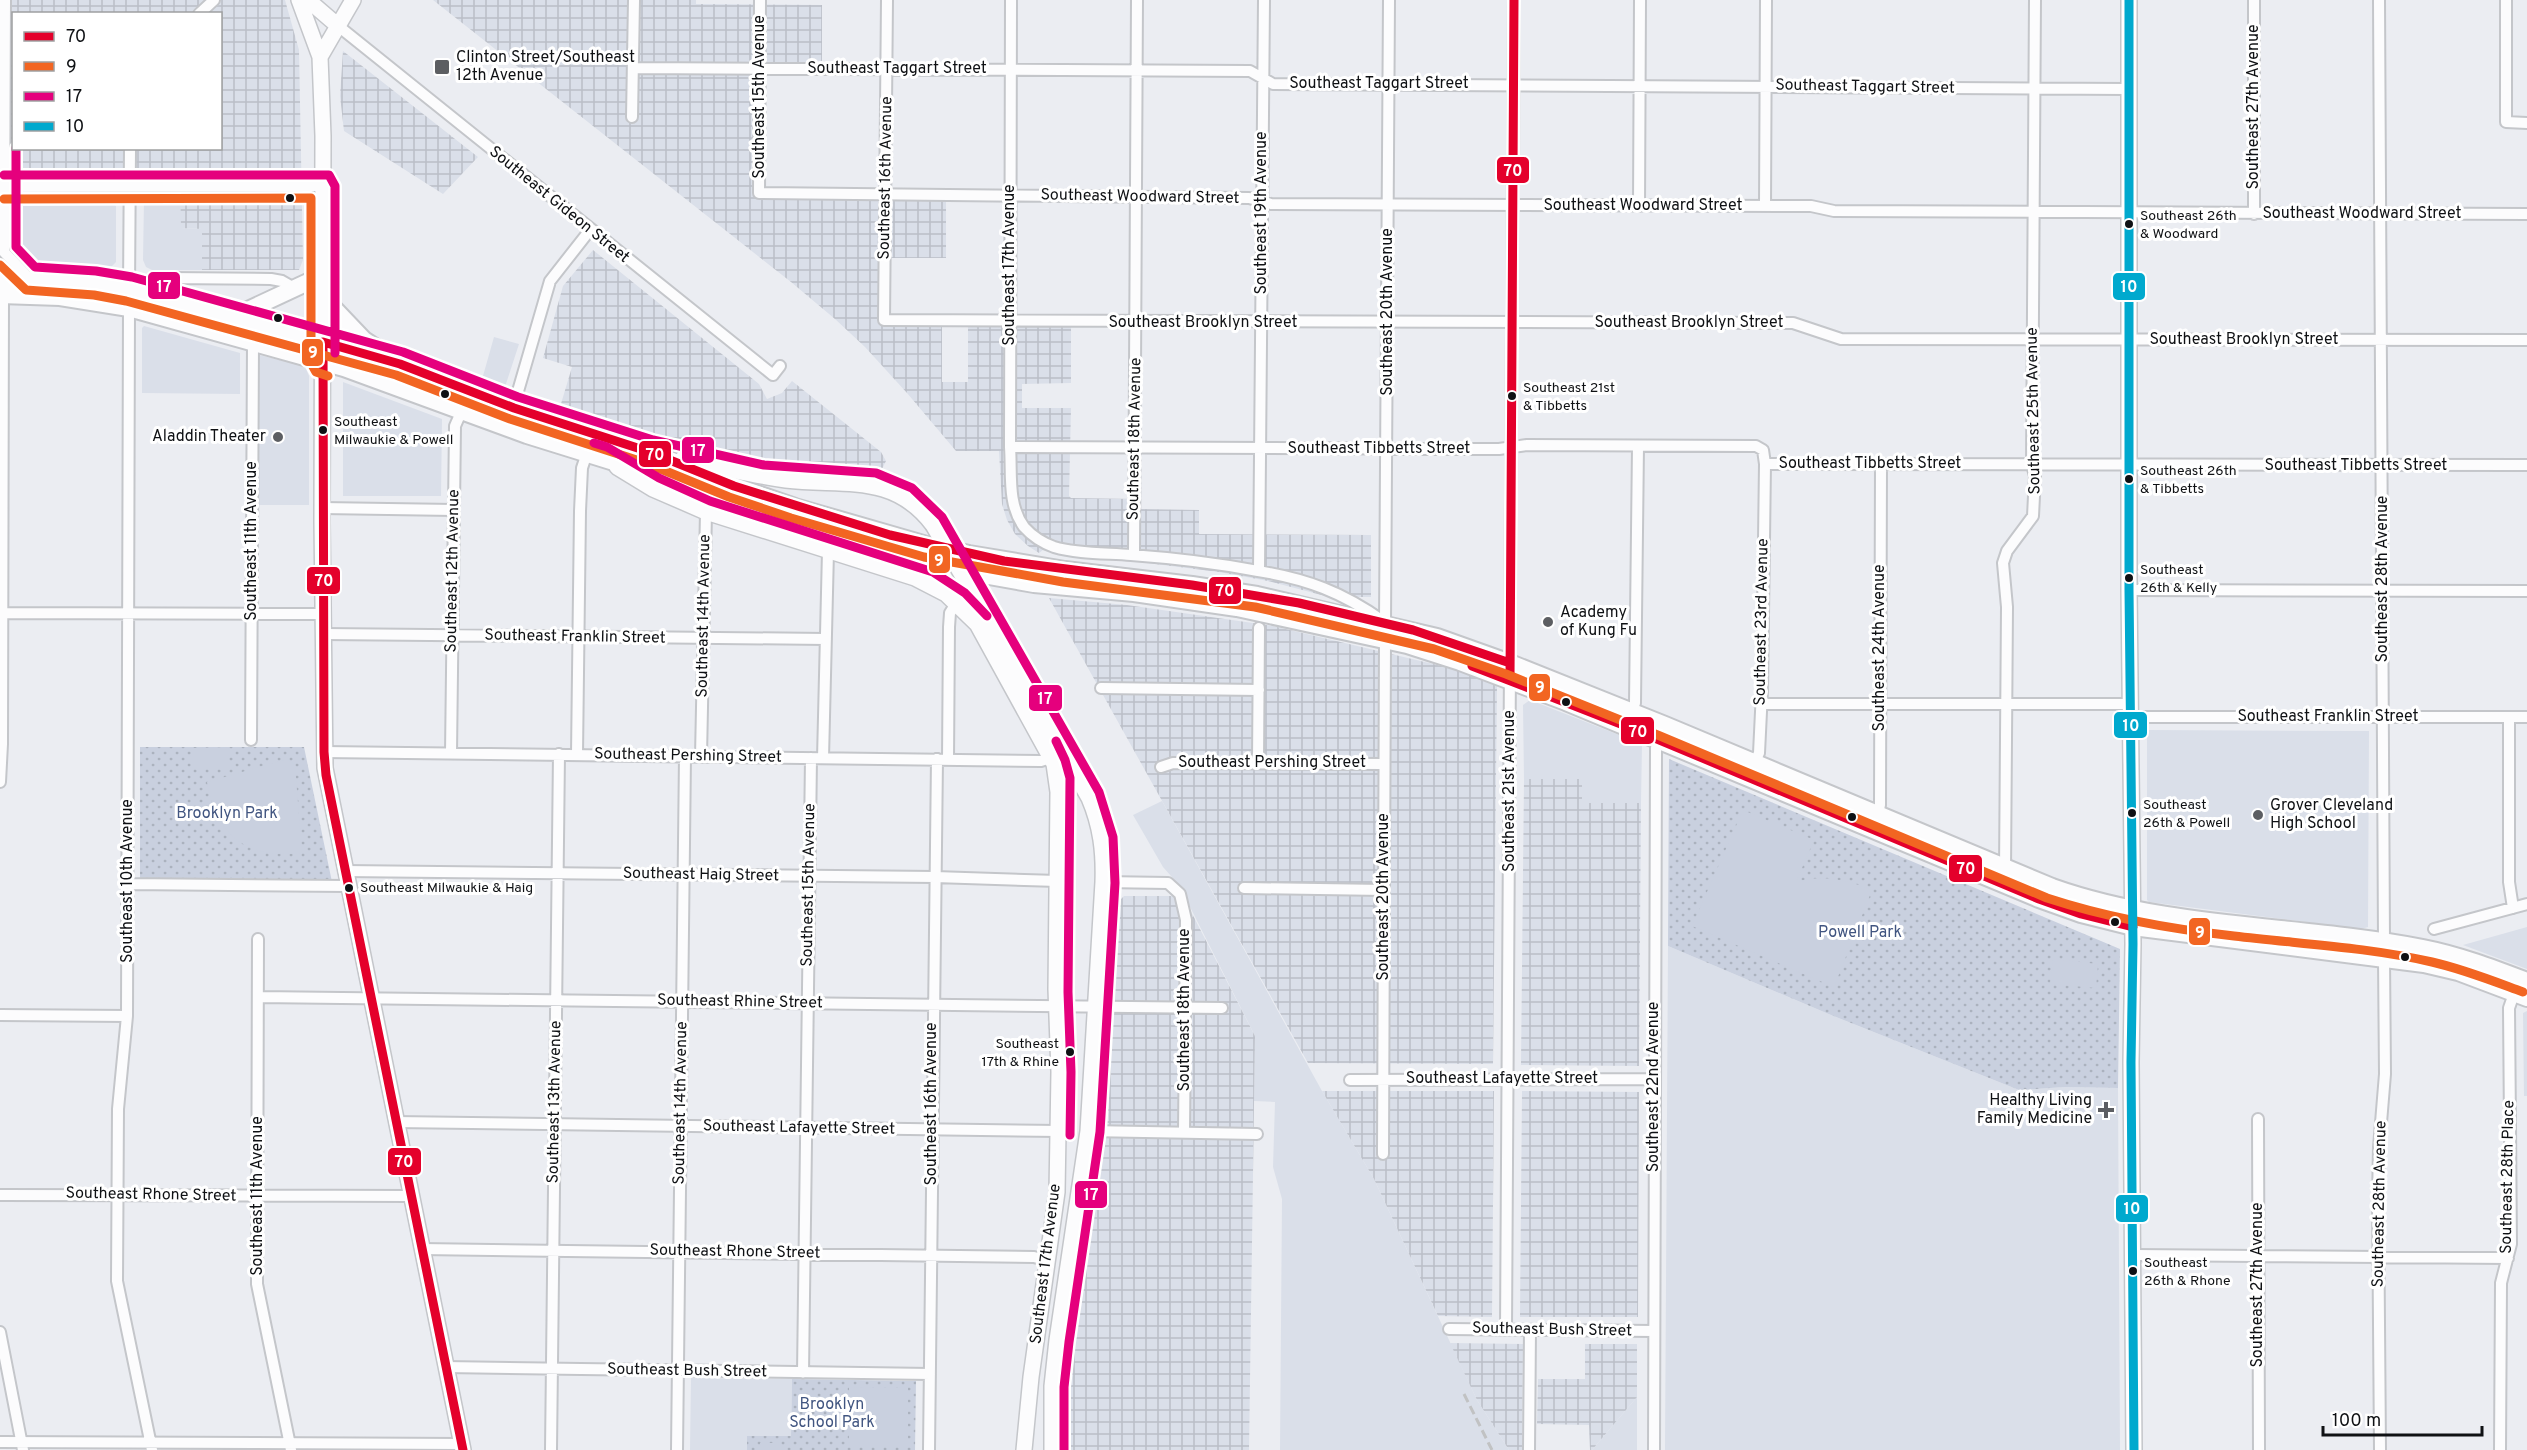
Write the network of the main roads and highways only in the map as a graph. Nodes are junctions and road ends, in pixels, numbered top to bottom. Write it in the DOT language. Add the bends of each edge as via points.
graph roads {
  1 [pos="323,275"];
  2 [pos="129,289"];
  3 [pos="1,290"];
  4 [pos="148,294"];
  5 [pos="323,297"];
  6 [pos="108,303"];
  7 [pos="129,308"];
  8 [pos="233,317"];
  9 [pos="400,364"];
  10 [pos="1385,631"];
  11 [pos="1629,719"];
  12 [pos="2004,875"];
  13 [pos="2384,950"];
  14 [pos="2522,987"];
  1 -- 8 [label="main road"];
  2 -- 3 [label="main road" via="30,279"];
  2 -- 4 [label="main road"];
  2 -- 6 [label="main road"];
  3 -- 6 [label="main road"];
  4 -- 7 [label="main road"];
  4 -- 8 [label="main road"];
  5 -- 9 [label="main road" via="364,340"];
  6 -- 7 [label="main road"];
  7 -- 10 [label="main road" via="363,374 507,429 755,511 950,569 1024,583 1134,593"];
  8 -- 9 [label="main road"];
  9 -- 10 [label="main road" via="795,507 927,545 1065,570 1257,595"];
  10 -- 11 [label="main road" via="1510,680"];
  10 -- 11 [label="main road" via="1437,637 1510,663"];
  11 -- 12 [label="main road"];
  12 -- 13 [label="main road" via="2132,909"];
  12 -- 13 [label="main road" via="2073,912 2133,927"];
  13 -- 14 [label="main road" via="2448,953"];
}
